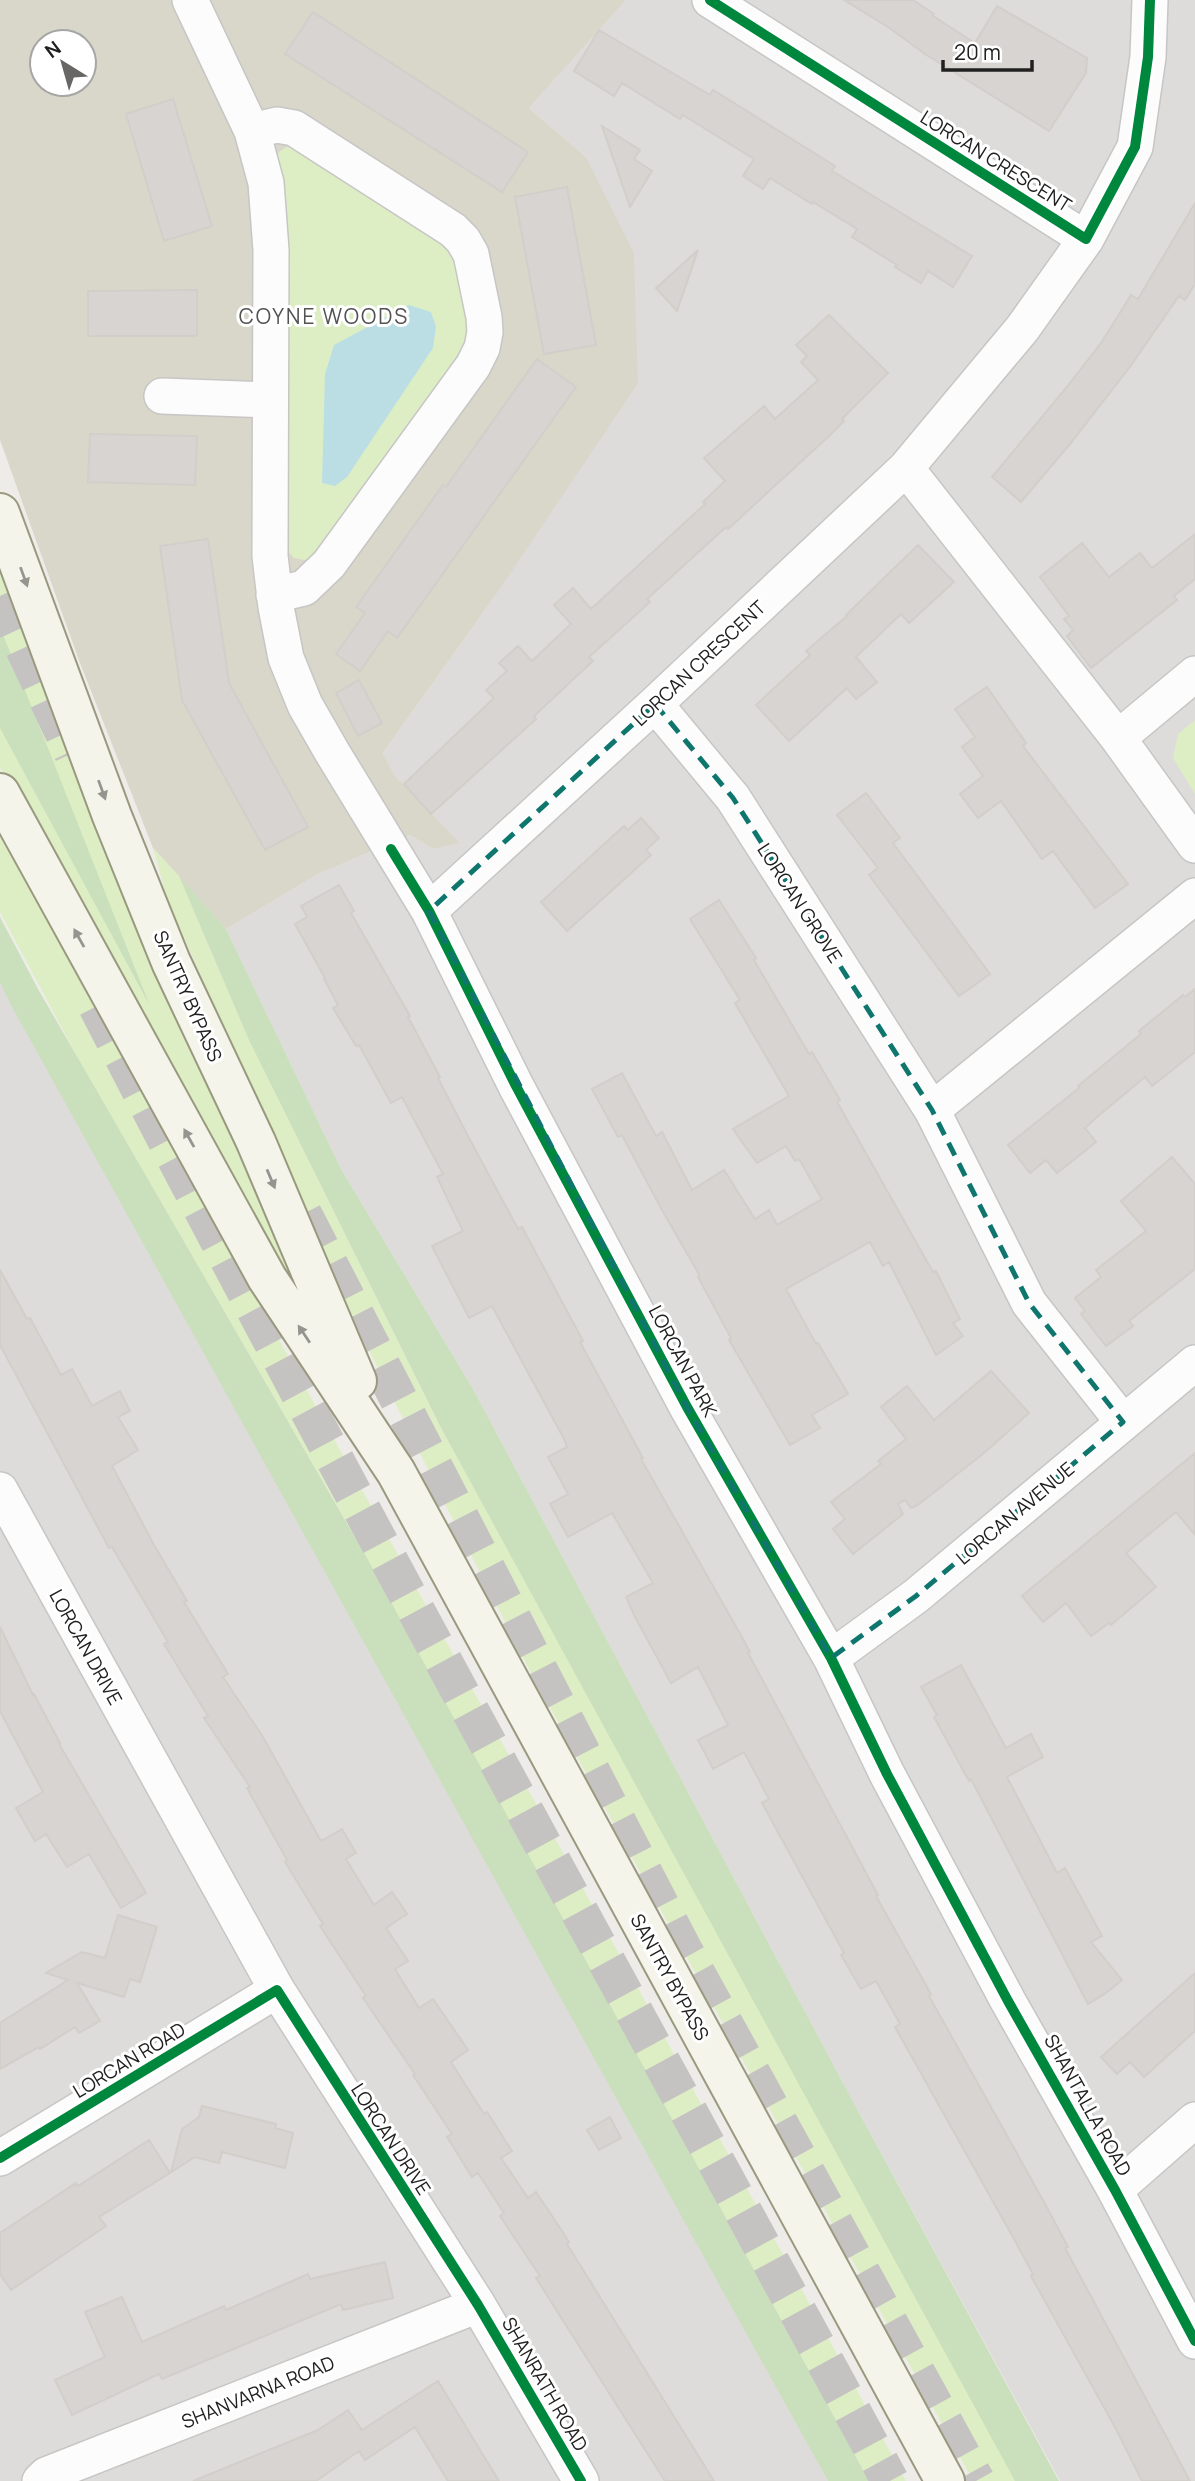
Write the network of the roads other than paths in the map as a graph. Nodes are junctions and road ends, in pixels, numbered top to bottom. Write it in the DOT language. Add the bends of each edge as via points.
graph roads {
  1 [pos="190,0"];
  2 [pos="710,0"];
  3 [pos="1150,0"];
  4 [pos="252,131"];
  5 [pos="1086,239"];
  6 [pos="162,396"];
  7 [pos="269,400"];
  8 [pos="906,468"];
  9 [pos="0,513"];
  10 [pos="274,595"];
  11 [pos="1195,674"];
  12 [pos="655,704"];
  13 [pos="1118,738"];
  14 [pos="0,793"];
  15 [pos="1195,845"];
  16 [pos="1195,896"];
  17 [pos="429,911"];
  18 [pos="932,1110"];
  19 [pos="1195,1363"];
  20 [pos="1123,1422"];
  21 [pos="396,1472"];
  22 [pos="0,1490"];
  23 [pos="831,1658"];
  24 [pos="947,1888"];
  25 [pos="276,1990"];
  26 [pos="1195,2120"];
  27 [pos="0,2158"];
  28 [pos="1115,2190"];
  29 [pos="478,2305"];
  30 [pos="1195,2341"];
  31 [pos="40,2481"];
  32 [pos="581,2481"];
  33 [pos="944,2481"];
  1 -- 4 [label="street, LORCAN PARK"];
  2 -- 5 [label="street, LORCAN CRESCENT"];
  3 -- 5 [label="street, LORCAN CRESCENT" via="1148,57 1135,148"];
  4 -- 7 [label="street, LORCAN PARK" via="266,183 271,250"];
  4 -- 10 [label="street" via="277,125 295,128 453,230 471,254 485,332 473,366 329,564 304,588"];
  5 -- 8 [label="street, LORCAN CRESCENT" via="1022,329"];
  6 -- 7 [label="street"];
  7 -- 10 [label="street, LORCAN PARK"];
  8 -- 12 [label="street, LORCAN CRESCENT"];
  8 -- 13 [label="street"];
  9 -- 21 [label="main road, SANTRY BYPASS, one-way" via="171,962 256,1142"];
  10 -- 17 [label="street, LORCAN PARK" via="286,658 305,705"];
  11 -- 13 [label="street"];
  12 -- 17 [label="street, LORCAN CRESCENT"];
  12 -- 18 [label="street, LORCAN GROVE" via="733,797"];
  13 -- 15 [label="street"];
  21 -- 14 [label="main road, SANTRY BYPASS, one-way" via="267,1278"];
  16 -- 18 [label="street"];
  17 -- 23 [label="street, LORCAN PARK" via="516,1086 687,1407"];
  18 -- 20 [label="street, LORCAN GROVE" via="1030,1303"];
  19 -- 20 [label="street, LORCAN AVENUE"];
  20 -- 23 [label="street, LORCAN AVENUE" via="916,1596"];
  21 -- 33 [label="main road, SANTRY BYPASS"];
  22 -- 25 [label="street, LORCAN DRIVE"];
  23 -- 24 [label="street, LORCAN PARK"];
  24 -- 28 [label="street, SHANTALLA ROAD"];
  25 -- 27 [label="street, LORCAN ROAD"];
  25 -- 29 [label="street, LORCAN DRIVE"];
  26 -- 28 [label="street"];
  28 -- 30 [label="street, SHANTALLA ROAD"];
  29 -- 31 [label="street, SHANVARNA ROAD"];
  29 -- 32 [label="street, SHANRATH ROAD"];
}
